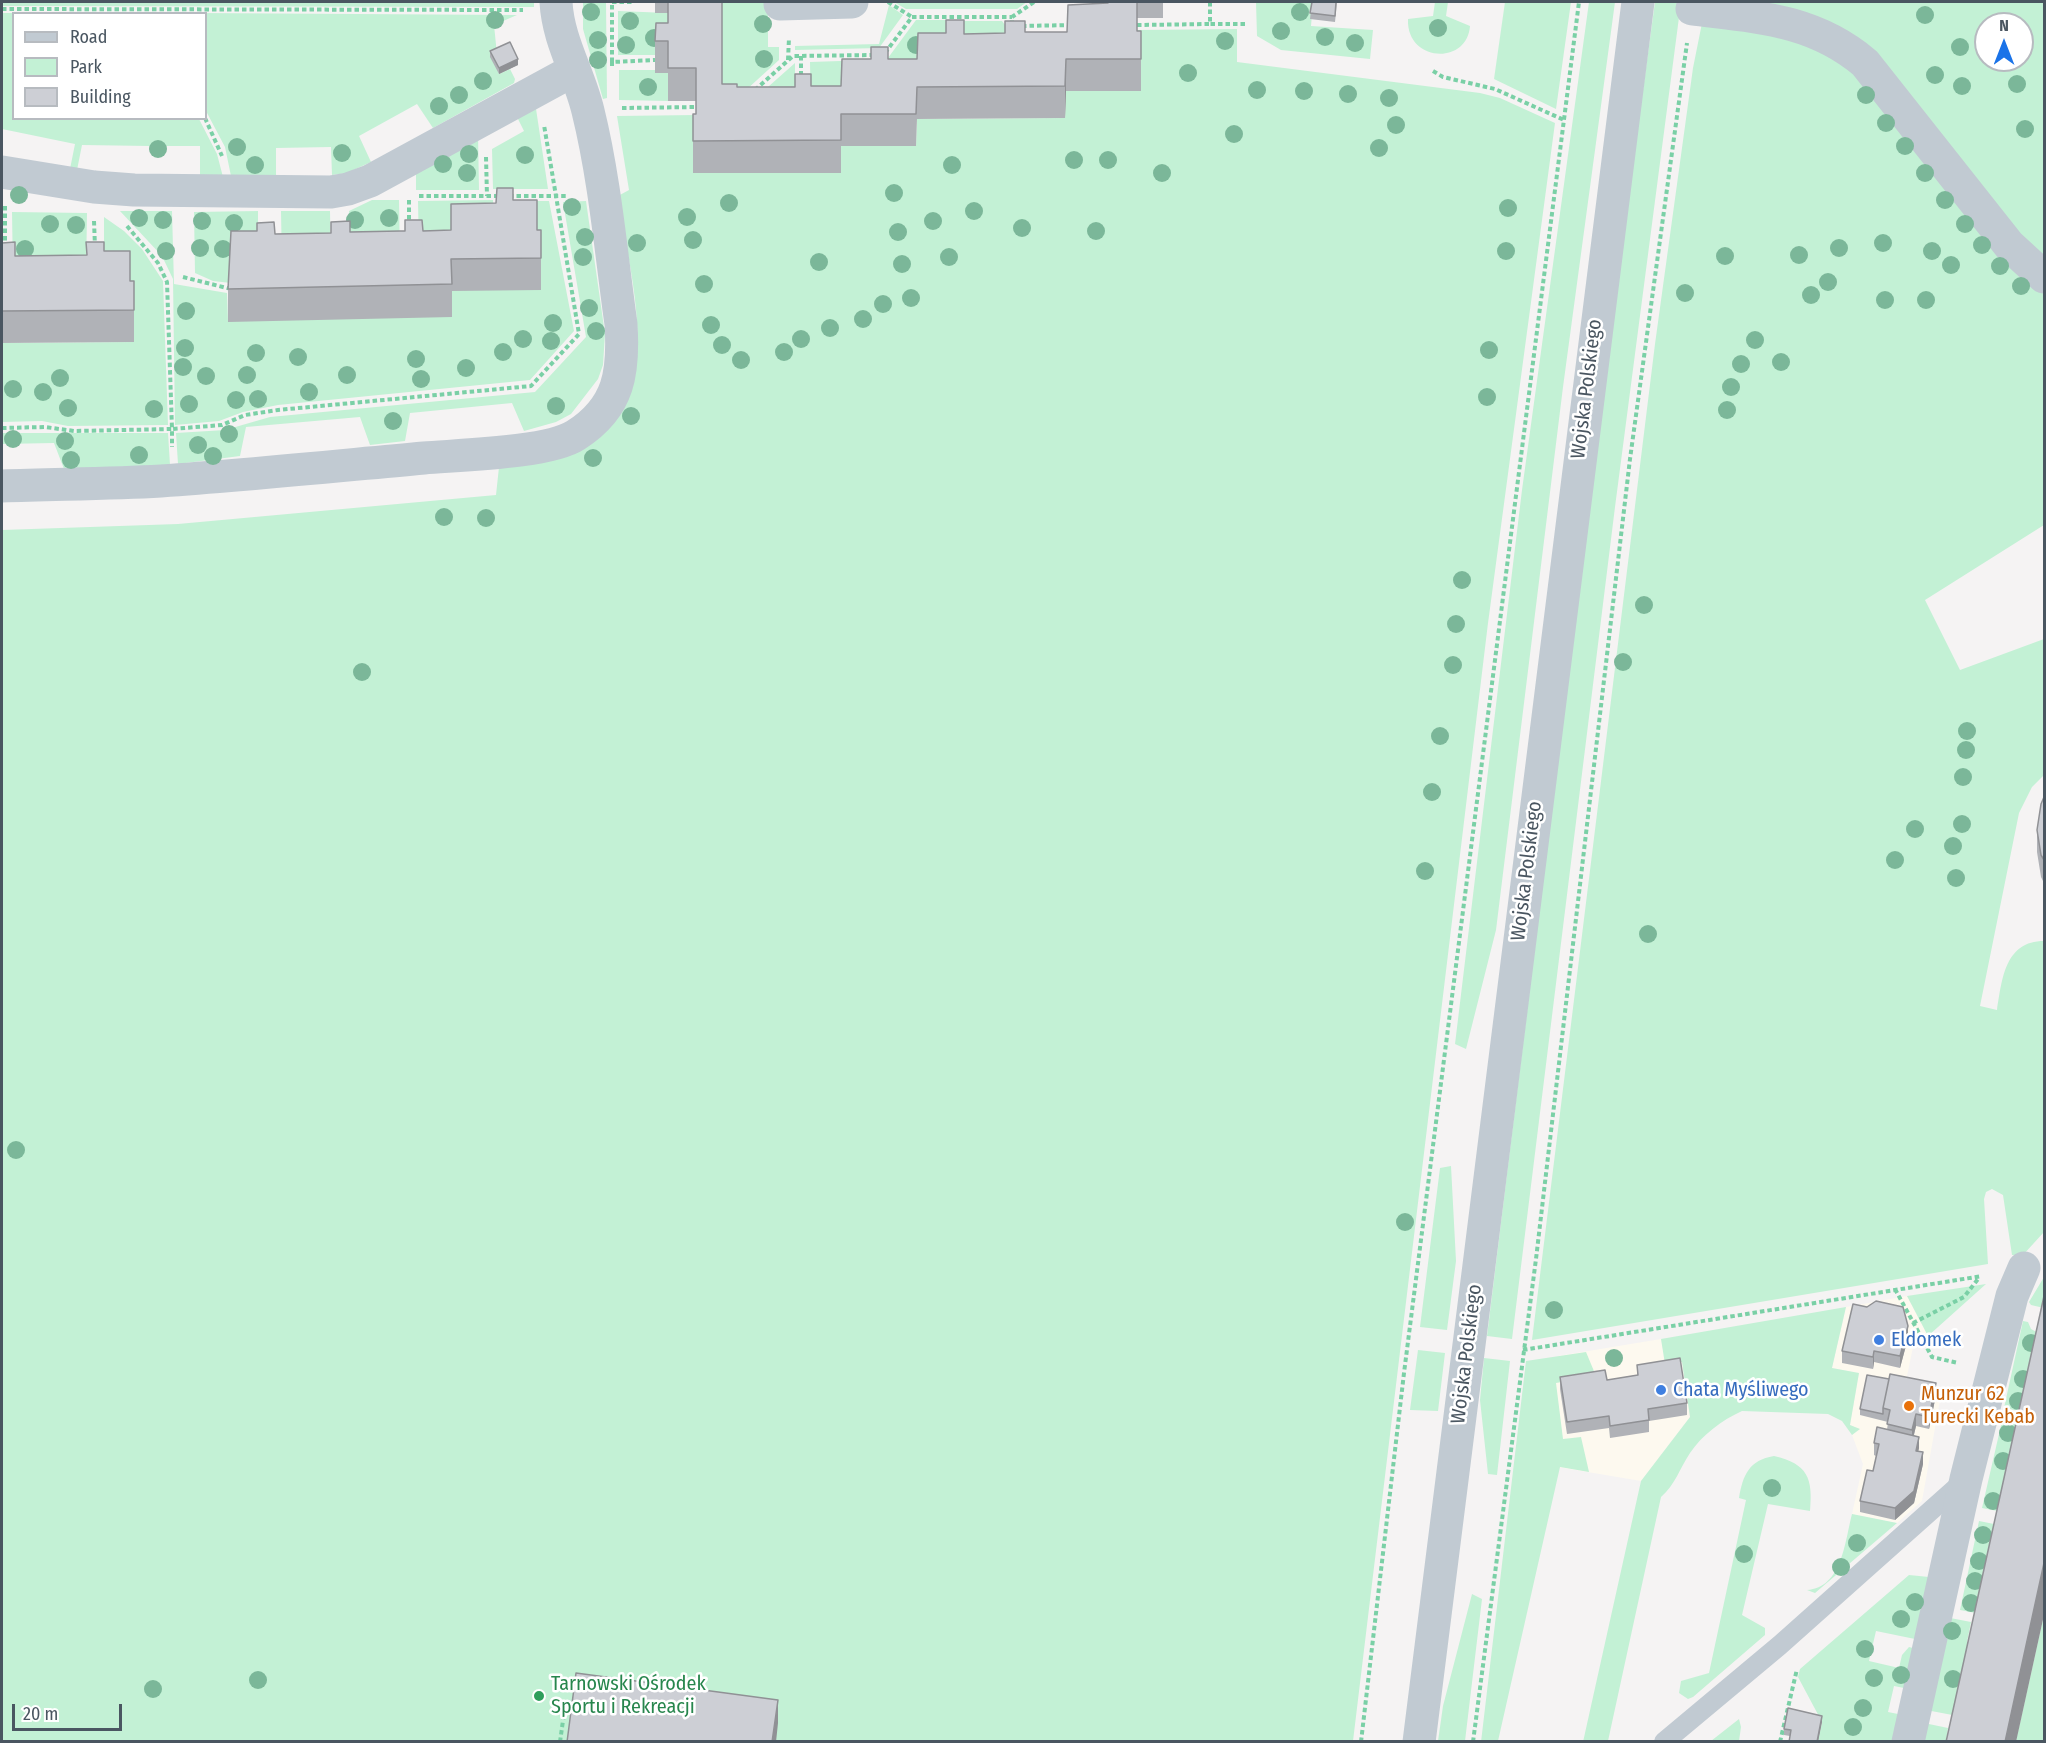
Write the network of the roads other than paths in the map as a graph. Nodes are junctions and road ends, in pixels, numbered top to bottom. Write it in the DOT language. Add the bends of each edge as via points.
graph roads {
  1 [pos="852,2"];
  2 [pos="1638,2"];
  3 [pos="780,4"];
  4 [pos="545,6"];
  5 [pos="1692,9"];
  6 [pos="574,70"];
  7 [pos="3,172"];
  8 [pos="2044,277"];
  9 [pos="2,486"];
  10 [pos="2024,1268"];
  11 [pos="1966,1479"];
  12 [pos="1419,1742"];
  13 [pos="1664,1742"];
  14 [pos="1908,1742"];
  1 -- 3 [label="street"];
  2 -- 12 [label="street, Wojska Polskiego"];
  4 -- 6 [label="street" via="557,20"];
  5 -- 8 [label="street" via="1800,26 1846,47 1864,63 2009,245"];
  6 -- 7 [label="street" via="370,181 348,189 331,192 94,187"];
  6 -- 9 [label="street" via="588,109 624,359 618,386 607,405 575,436 528,447 452,456 174,480"];
  10 -- 11 [label="street" via="2012,1296"];
  11 -- 13 [label="lane" via="1780,1646"];
  11 -- 14 [label="street"];
}
